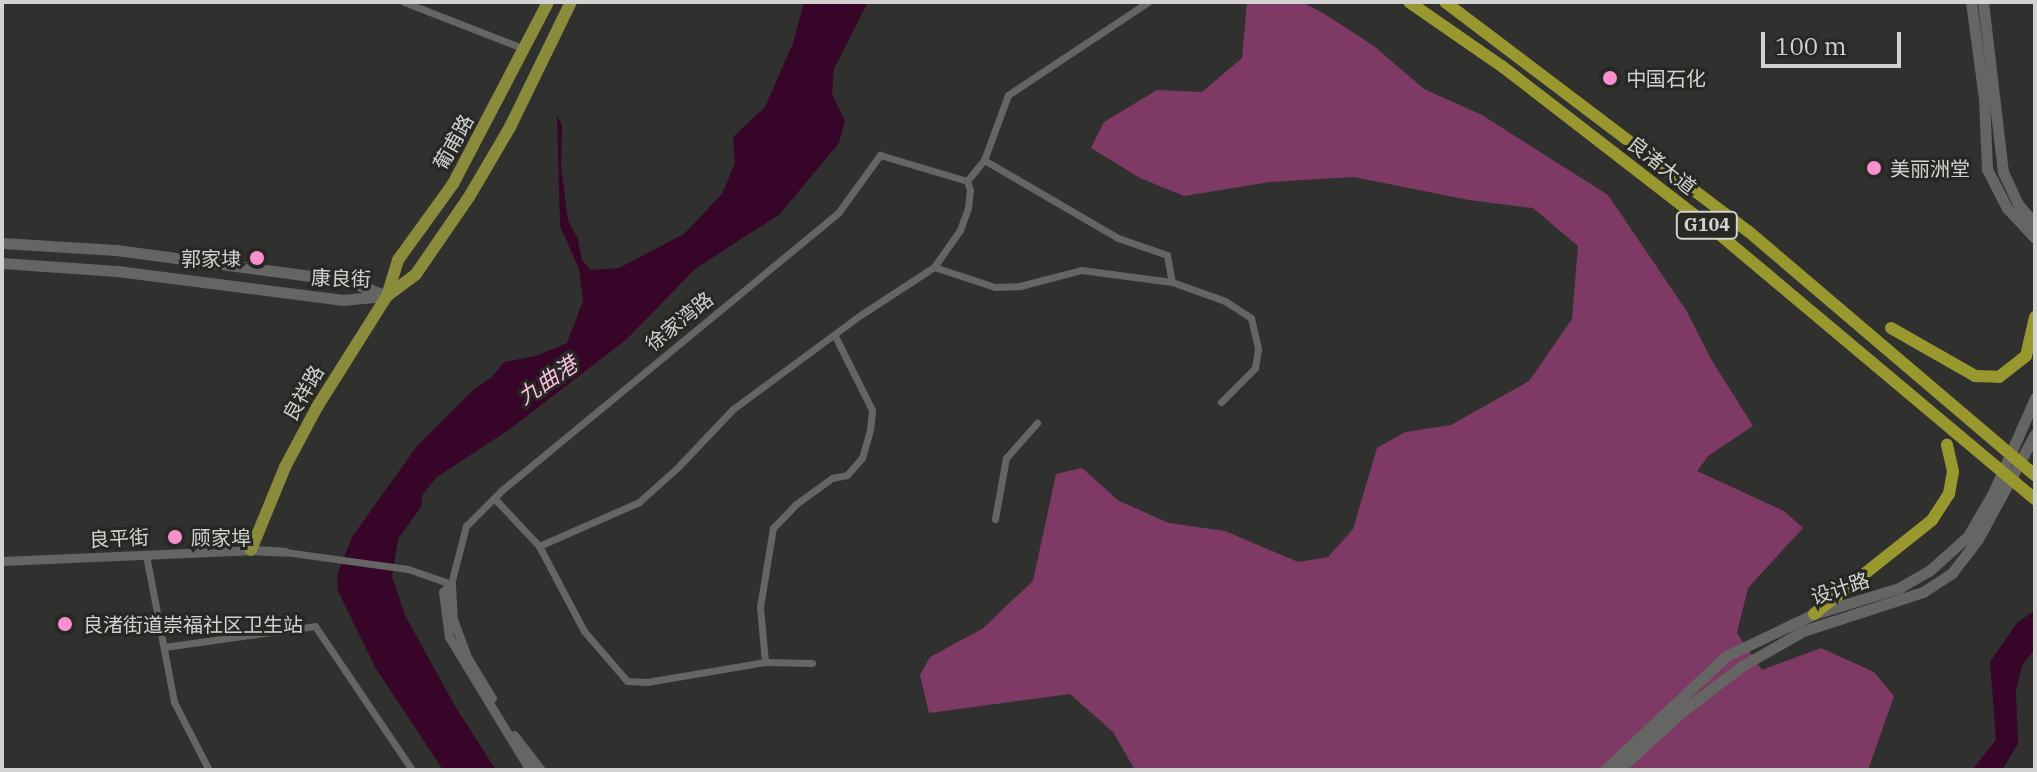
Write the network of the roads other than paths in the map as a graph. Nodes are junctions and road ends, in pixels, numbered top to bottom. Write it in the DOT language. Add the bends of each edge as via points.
graph roads {
  1 [pos="404,2"];
  2 [pos="548,2"];
  3 [pos="571,2"];
  4 [pos="1148,2"];
  5 [pos="1409,2"];
  6 [pos="1445,2"];
  7 [pos="1971,2"];
  8 [pos="1983,2"];
  9 [pos="525,50"];
  10 [pos="984,160"];
  11 [pos="967,181"];
  12 [pos="2035,224"];
  13 [pos="2035,238"];
  14 [pos="2,243"];
  15 [pos="2,263"];
  16 [pos="934,267"];
  17 [pos="416,274"];
  18 [pos="1172,282"];
  19 [pos="387,296"];
  20 [pos="2035,317"];
  21 [pos="1891,328"];
  22 [pos="835,336"];
  23 [pos="2035,398"];
  24 [pos="1221,402"];
  25 [pos="1037,423"];
  26 [pos="2035,434"];
  27 [pos="1947,445"];
  28 [pos="2035,475"];
  29 [pos="2032,496"];
  30 [pos="494,498"];
  31 [pos="995,519"];
  32 [pos="539,546"];
  33 [pos="251,550"];
  34 [pos="285,552"];
  35 [pos="146,555"];
  36 [pos="2,561"];
  37 [pos="451,584"];
  38 [pos="1814,614"];
  39 [pos="164,647"];
  40 [pos="765,662"];
  41 [pos="812,663"];
  42 [pos="209,770"];
  43 [pos="412,770"];
  44 [pos="530,770"];
  45 [pos="541,770"];
  46 [pos="1605,770"];
  47 [pos="1618,770"];
  1 -- 9 [label="street"];
  2 -- 9 [label="main road, 葡甫路"];
  3 -- 17 [label="main road, 葡甫路" via="510,127"];
  4 -- 10 [label="street" via="1008,95"];
  5 -- 29 [label="highway, 良渚大道 / G104" via="1503,67 1707,225"];
  6 -- 28 [label="highway, 良渚大道 / G104" via="1748,231"];
  7 -- 13 [label="main road" via="1983,82 1987,169 2007,208"];
  8 -- 12 [label="main road" via="2003,172"];
  9 -- 19 [label="main road, 葡甫路" via="453,184 398,260"];
  10 -- 11 [label="street"];
  10 -- 18 [label="street" via="1118,238 1167,255"];
  11 -- 16 [label="street" via="968,208 960,230"];
  11 -- 30 [label="street, 徐家湾路" via="880,155 838,213"];
  14 -- 19 [label="main road, 康良街" via="116,250 348,281"];
  15 -- 19 [label="main road, 康良街" via="117,271 343,300"];
  16 -- 18 [label="street" via="995,287 1081,270"];
  16 -- 22 [label="street"];
  17 -- 19 [label="main road, 良祥路"];
  18 -- 24 [label="street" via="1225,301 1251,318 1258,349 1255,368"];
  19 -- 33 [label="main road, 良祥路" via="317,407"];
  20 -- 21 [label="highway" via="2026,356 1999,377 1975,376"];
  22 -- 32 [label="street" via="733,409 639,502"];
  22 -- 40 [label="street" via="872,410 870,430 862,458 847,475 832,478 773,528 760,607"];
  23 -- 38 [label="main road, 设计路" via="1968,536 1929,571 1899,588"];
  25 -- 31 [label="street" via="1006,458"];
  26 -- 47 [label="main road, 设计路" via="1978,539 1952,573 1923,592 1803,631 1742,666"];
  27 -- 38 [label="highway" via="1953,471 1949,494 1932,520"];
  30 -- 32 [label="street"];
  30 -- 37 [label="street, 徐家湾路" via="466,526"];
  32 -- 40 [label="street" via="584,631 627,681"];
  33 -- 34 [label="street, 良平街"];
  33 -- 35 [label="street, 良平街"];
  34 -- 37 [label="street" via="408,569"];
  35 -- 36 [label="street, 良平街"];
  35 -- 39 [label="street"];
  37 -- 44 [label="street, 徐家湾路" via="443,592 449,637"];
  37 -- 45 [label="street, 徐家湾路" via="453,619 467,657"];
  38 -- 46 [label="main road, 设计路" via="1726,656"];
  39 -- 42 [label="street" via="174,702"];
  39 -- 43 [label="street" via="315,626"];
  40 -- 41 [label="street"];
}
